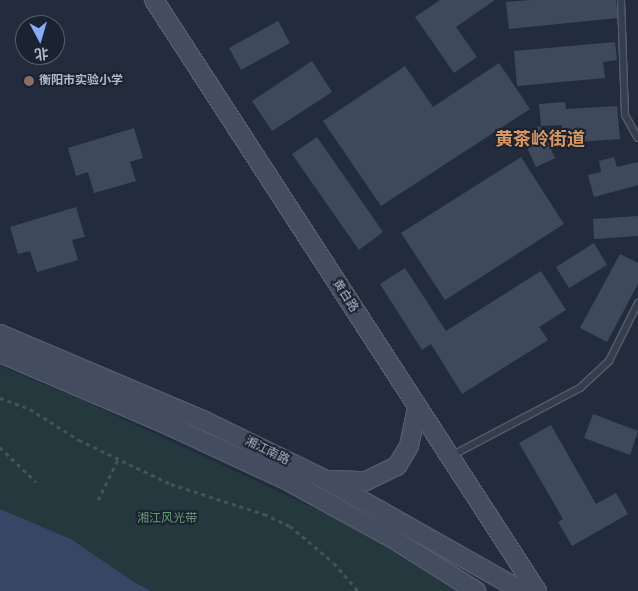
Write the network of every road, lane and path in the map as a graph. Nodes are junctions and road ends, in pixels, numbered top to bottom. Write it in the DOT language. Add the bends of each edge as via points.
graph roads {
  1 [pos="154,0"];
  2 [pos="621,0"];
  3 [pos="638,138"];
  4 [pos="638,303"];
  5 [pos="0,334"];
  6 [pos="0,353"];
  7 [pos="0,398"];
  8 [pos="417,407"];
  9 [pos="0,446"];
  10 [pos="450,456"];
  11 [pos="118,459"];
  12 [pos="326,480"];
  13 [pos="36,482"];
  14 [pos="98,500"];
  15 [pos="358,591"];
  16 [pos="476,591"];
  17 [pos="522,591"];
  18 [pos="537,591"];
  1 -- 8 [label="main road, 黄白路"];
  2 -- 3 [label="lane" via="624,115"];
  4 -- 10 [label="lane" via="609,361 580,388"];
  5 -- 12 [label="main road, 湘江南路" via="205,421"];
  6 -- 16 [label="main road, 湘江南路" via="288,481 390,537"];
  7 -- 11 [label="path" via="30,410"];
  8 -- 10 [label="main road, 黄白路"];
  8 -- 12 [label="main road" via="409,446 397,466 366,481"];
  9 -- 13 [label="path"];
  10 -- 18 [label="main road, 黄白路"];
  11 -- 14 [label="path"];
  11 -- 15 [label="path" via="172,484 264,514 290,526 334,563"];
  12 -- 17 [label="main road, 湘江南路"];
}
